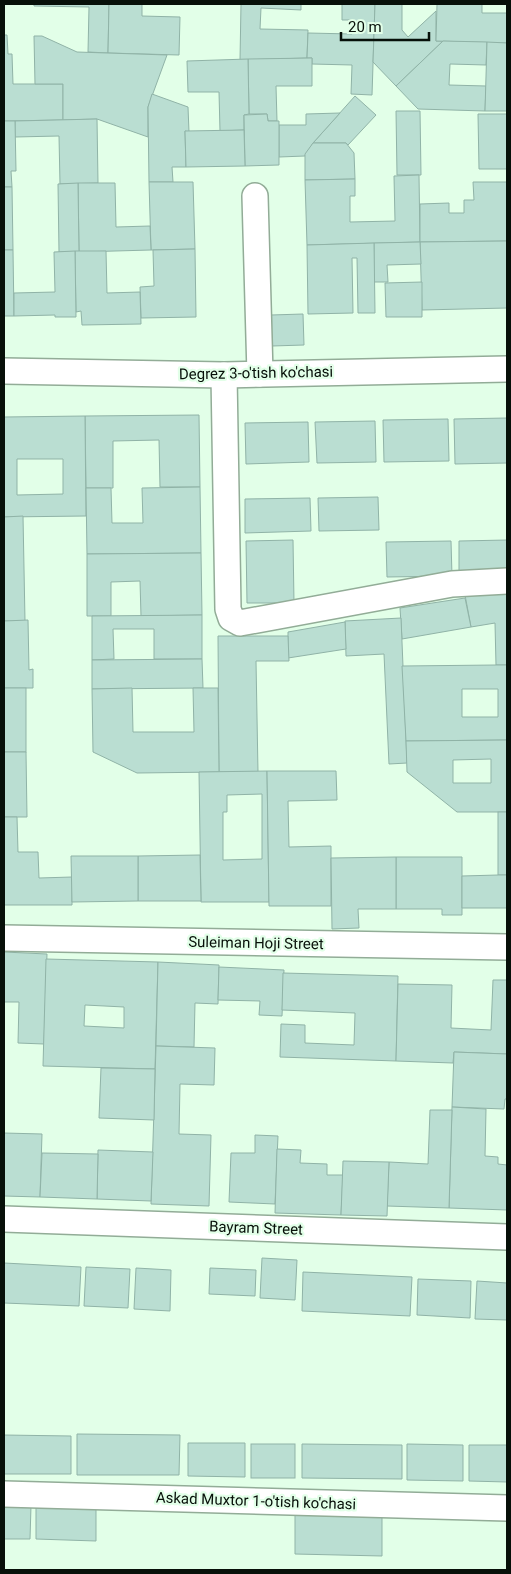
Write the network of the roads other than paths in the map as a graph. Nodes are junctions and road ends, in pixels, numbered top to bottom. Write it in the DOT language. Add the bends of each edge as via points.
graph roads {
  1 [pos="254,196"];
  2 [pos="507,369"];
  3 [pos="4,371"];
  4 [pos="260,374"];
  5 [pos="224,375"];
  6 [pos="507,581"];
  7 [pos="4,938"];
  8 [pos="507,947"];
  9 [pos="4,1219"];
  10 [pos="507,1237"];
  11 [pos="4,1494"];
  12 [pos="507,1508"];
  1 -- 4 [label="street"];
  2 -- 4 [label="street, Degrez 3-o'tish ko'chasi"];
  3 -- 5 [label="street, Degrez 3-o'tish ko'chasi"];
  4 -- 5 [label="street, Degrez 3-o'tish ko'chasi"];
  5 -- 6 [label="street" via="228,609 231,618 240,623 452,584"];
  7 -- 8 [label="street, Suleiman Hoji Street"];
  9 -- 10 [label="street, Bayram Street"];
  11 -- 12 [label="street, Askad Muxtor 1-o'tish ko'chasi"];
}
